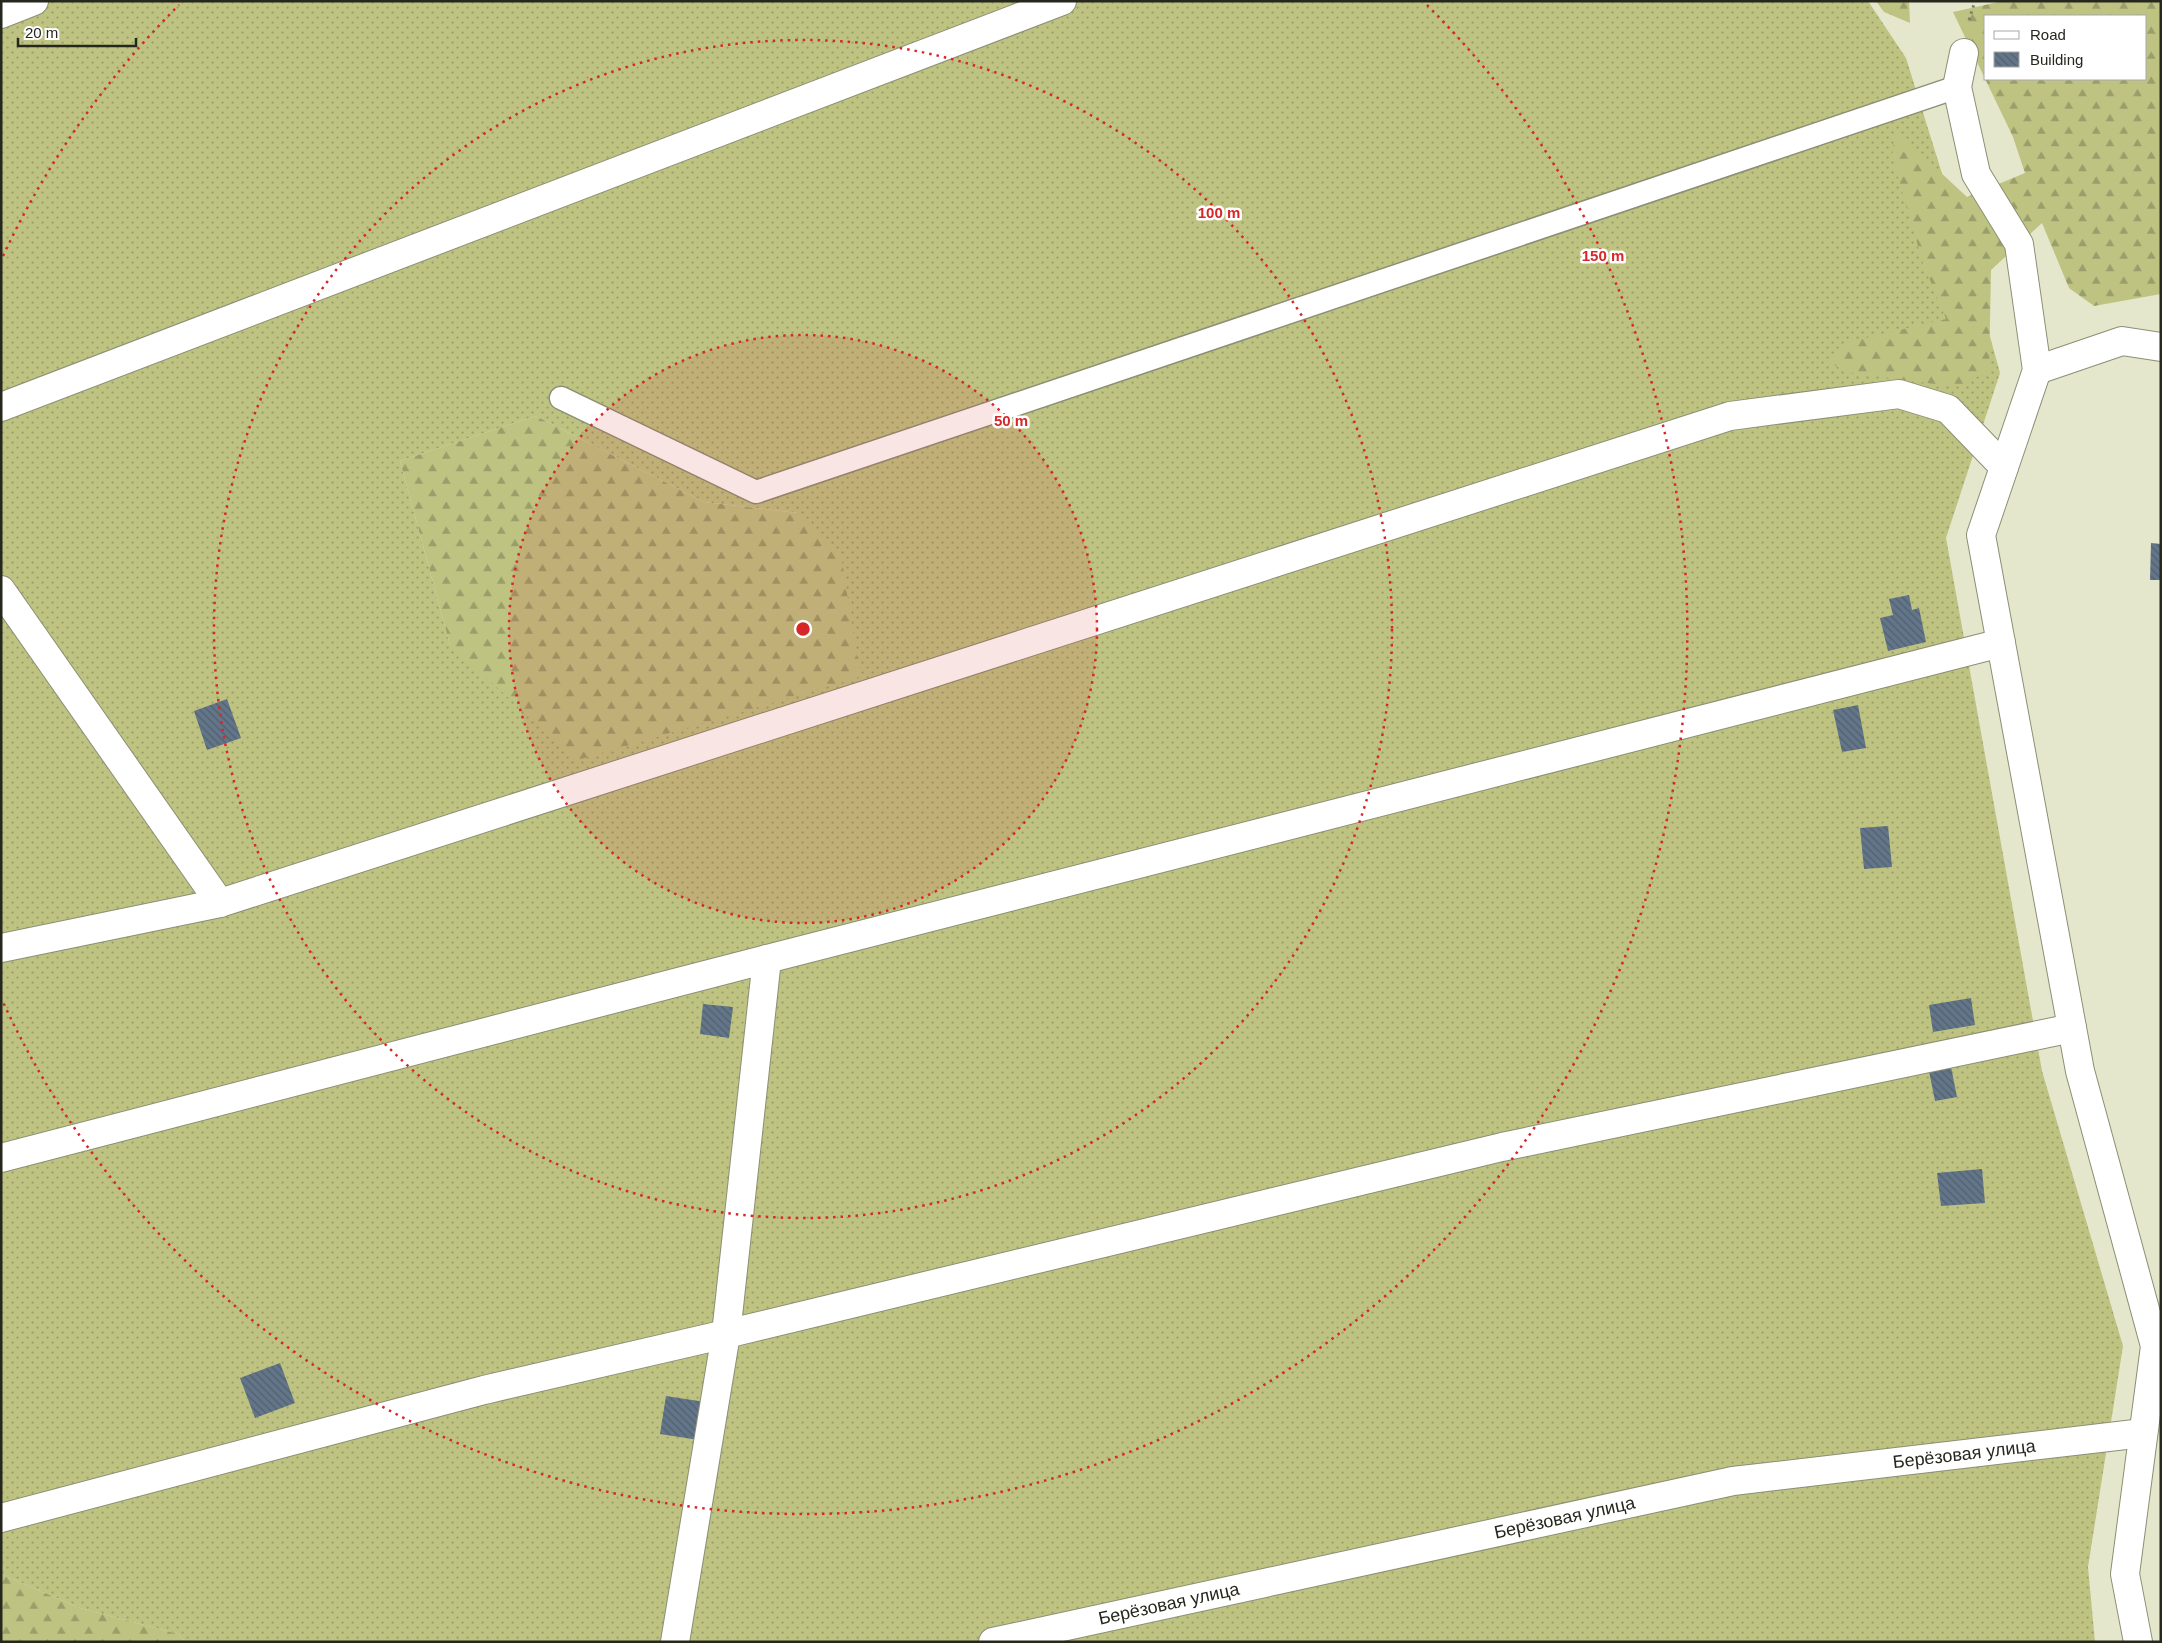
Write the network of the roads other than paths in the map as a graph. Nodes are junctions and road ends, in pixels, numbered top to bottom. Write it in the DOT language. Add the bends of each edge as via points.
graph roads {
  1 [pos="34,1"];
  2 [pos="1062,1"];
  3 [pos="1,14"];
  4 [pos="1964,53"];
  5 [pos="1957,87"];
  6 [pos="2161,348"];
  7 [pos="2037,370"];
  8 [pos="561,398"];
  9 [pos="1,407"];
  10 [pos="2004,467"];
  11 [pos="1,590"];
  12 [pos="2001,643"];
  13 [pos="220,903"];
  14 [pos="1,948"];
  15 [pos="767,960"];
  16 [pos="2072,1028"];
  17 [pos="1,1158"];
  18 [pos="726,1334"];
  19 [pos="2143,1433"];
  20 [pos="1,1518"];
  21 [pos="675,1642"];
  22 [pos="993,1642"];
  23 [pos="2138,1642"];
  1 -- 3 [label="street"];
  2 -- 9 [label="street"];
  4 -- 5 [label="street"];
  5 -- 7 [label="street" via="1976,174 2019,244"];
  5 -- 8 [label="lane" via="756,492"];
  6 -- 7 [label="street" via="2122,341"];
  7 -- 10 [label="street"];
  10 -- 12 [label="street" via="1981,535"];
  10 -- 13 [label="street" via="1948,409 1899,394 1730,416"];
  11 -- 13 [label="street"];
  12 -- 15 [label="street"];
  12 -- 16 [label="street"];
  13 -- 14 [label="street"];
  15 -- 17 [label="street"];
  15 -- 18 [label="street"];
  16 -- 18 [label="street" via="1502,1147"];
  16 -- 19 [label="street" via="2080,1071 2155,1346"];
  18 -- 20 [label="street" via="484,1390"];
  18 -- 21 [label="street"];
  19 -- 22 [label="street, Берёзовая улица" via="1733,1481"];
  19 -- 23 [label="street" via="2125,1574"];
}
